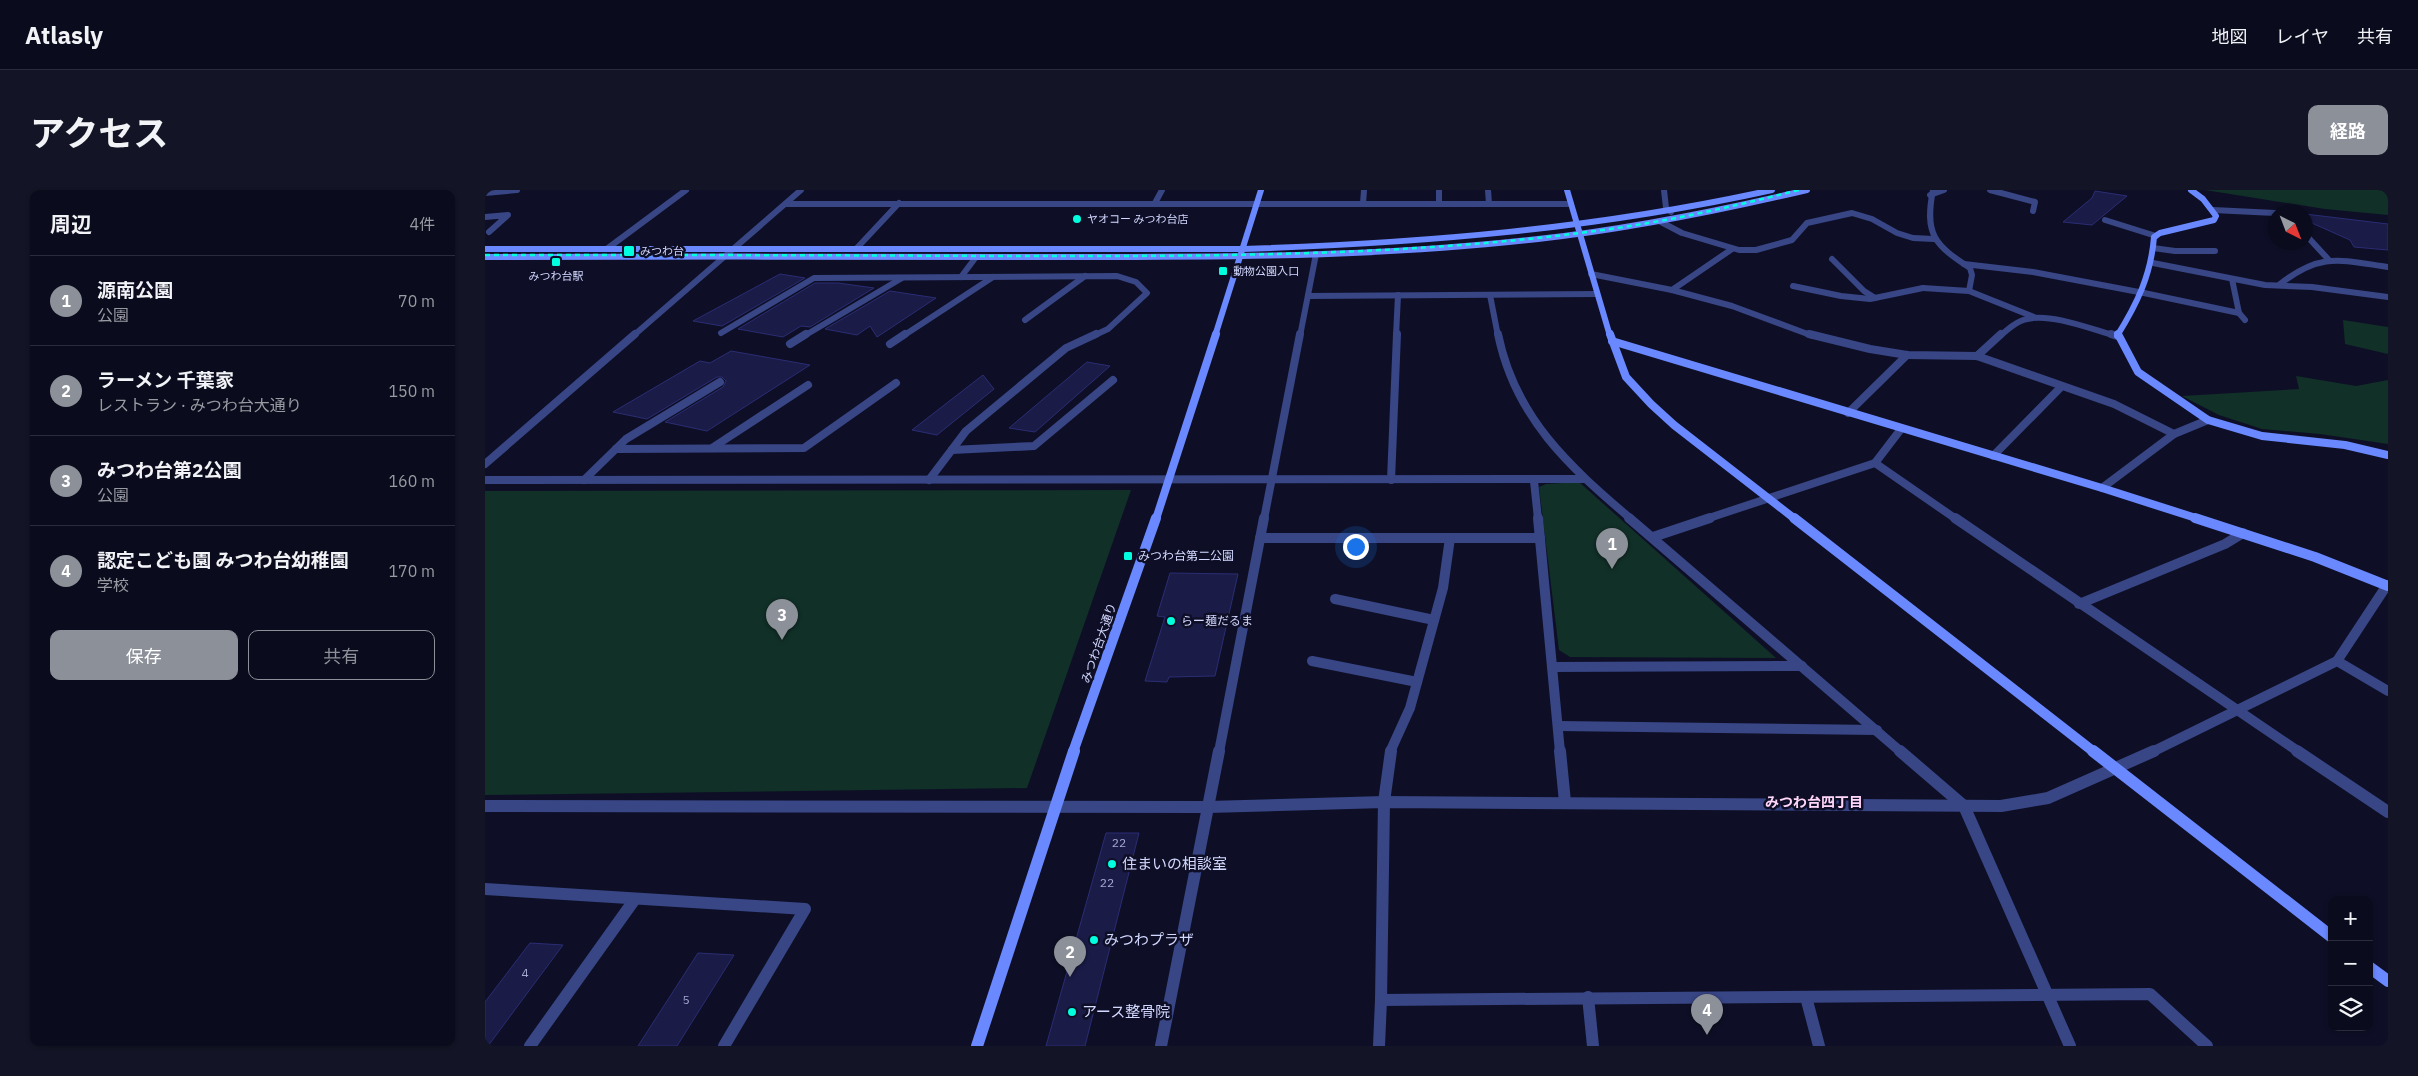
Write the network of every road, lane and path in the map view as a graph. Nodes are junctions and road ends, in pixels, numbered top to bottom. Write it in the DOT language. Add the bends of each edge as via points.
graph roads {
  1 [pos="517,190"];
  2 [pos="686,190"];
  3 [pos="801,190"];
  4 [pos="1162,190"];
  5 [pos="1261,190"];
  6 [pos="1364,190"];
  7 [pos="1439,190"];
  8 [pos="1488,190"];
  9 [pos="1567,190"];
  10 [pos="1664,190"];
  11 [pos="1772,190"];
  12 [pos="1807,190"];
  13 [pos="1944,190"];
  14 [pos="1990,190"];
  15 [pos="2191,190"];
  16 [pos="485,193"];
  17 [pos="1931,193"];
  18 [pos="1155,203"];
  19 [pos="1257,203"];
  20 [pos="785,204"];
  21 [pos="899,204"];
  22 [pos="1363,204"];
  23 [pos="1439,204"];
  24 [pos="1489,204"];
  25 [pos="1571,204"];
  26 [pos="2213,210"];
  27 [pos="2033,211"];
  28 [pos="1671,212"];
  29 [pos="2268,213"];
  30 [pos="485,217"];
  31 [pos="2105,220"];
  32 [pos="1661,222"];
  33 [pos="1578,226"];
  34 [pos="489,232"];
  35 [pos="1579,234"];
  36 [pos="2156,236"];
  37 [pos="1934,239"];
  38 [pos="2313,243"];
  39 [pos="608,248"];
  40 [pos="2153,248"];
  41 [pos="485,249"];
  42 [pos="733,249"];
  43 [pos="856,249"];
  44 [pos="1732,249"];
  45 [pos="2215,251"];
  46 [pos="1241,253"];
  47 [pos="1316,254"];
  48 [pos="724,256"];
  49 [pos="485,257"];
  50 [pos="976,257"];
  51 [pos="1832,259"];
  52 [pos="2328,259"];
  53 [pos="2153,263"];
  54 [pos="1964,264"];
  55 [pos="2388,267"];
  56 [pos="1591,274"];
  57 [pos="994,276"];
  58 [pos="1085,276"];
  59 [pos="903,277"];
  60 [pos="961,277"];
  61 [pos="2232,279"];
  62 [pos="2280,284"];
  63 [pos="1793,286"];
  64 [pos="1672,290"];
  65 [pos="1969,292"];
  66 [pos="2143,293"];
  67 [pos="1597,294"];
  68 [pos="1397,295"];
  69 [pos="1490,295"];
  70 [pos="1308,296"];
  71 [pos="2388,297"];
  72 [pos="1876,298"];
  73 [pos="2239,313"];
  74 [pos="2037,318"];
  75 [pos="1025,320"];
  76 [pos="2245,320"];
  77 [pos="721,333"];
  78 [pos="2117,336"];
  79 [pos="1612,341"];
  80 [pos="791,344"];
  81 [pos="890,344"];
  82 [pos="1907,354"];
  83 [pos="1977,356"];
  84 [pos="1113,380"];
  85 [pos="720,382"];
  86 [pos="896,383"];
  87 [pos="809,385"];
  88 [pos="2061,387"];
  89 [pos="1848,413"];
  90 [pos="2208,420"];
  91 [pos="1901,429"];
  92 [pos="2175,434"];
  93 [pos="711,448"];
  94 [pos="616,449"];
  95 [pos="952,450"];
  96 [pos="2388,455"];
  97 [pos="1993,456"];
  98 [pos="1875,463"];
  99 [pos="485,464"];
  100 [pos="1170,479"];
  101 [pos="1584,479"];
  102 [pos="485,480"];
  103 [pos="584,480"];
  104 [pos="929,480"];
  105 [pos="1272,480"];
  106 [pos="1391,480"];
  107 [pos="1534,480"];
  108 [pos="2102,488"];
  109 [pos="1767,498"];
  110 [pos="2243,533"];
  111 [pos="1653,536"];
  112 [pos="1260,538"];
  113 [pos="1450,538"];
  114 [pos="1540,538"];
  115 [pos="2388,585"];
  116 [pos="1335,599"];
  117 [pos="2079,604"];
  118 [pos="1434,620"];
  119 [pos="2337,660"];
  120 [pos="1313,661"];
  121 [pos="1802,666"];
  122 [pos="1552,667"];
  123 [pos="1417,682"];
  124 [pos="2388,691"];
  125 [pos="2237,710"];
  126 [pos="1558,726"];
  127 [pos="1877,730"];
  128 [pos="2117,769"];
  129 [pos="1384,802"];
  130 [pos="1565,802"];
  131 [pos="485,806"];
  132 [pos="1964,806"];
  133 [pos="1054,807"];
  134 [pos="1208,807"];
  135 [pos="2388,812"];
  136 [pos="486,890"];
  137 [pos="635,899"];
  138 [pos="2328,934"];
  139 [pos="2373,970"];
  140 [pos="2388,982"];
  141 [pos="2047,994"];
  142 [pos="1587,997"];
  143 [pos="1806,997"];
  144 [pos="1381,1000"];
  145 [pos="530,1046"];
  146 [pos="724,1046"];
  147 [pos="977,1046"];
  148 [pos="1161,1046"];
  149 [pos="1379,1046"];
  150 [pos="1593,1046"];
  151 [pos="1819,1046"];
  152 [pos="2070,1046"];
  153 [pos="2207,1046"];
  1 -- 16 [label="street"];
  2 -- 39 [label="street"];
  3 -- 20 [label="street"];
  4 -- 18 [label="street"];
  5 -- 19 [label="street, みつわ台大通り"];
  6 -- 22 [label="street"];
  7 -- 23 [label="street"];
  8 -- 24 [label="street"];
  9 -- 25 [label="street"];
  10 -- 28 [label="street" via="1666,208"];
  11 -- 28 [label="street"];
  12 -- 32 [label="street"];
  13 -- 17 [label="street"];
  14 -- 27 [label="street" via="2035,202"];
  15 -- 26 [label="street"];
  17 -- 37 [label="street" via="1929,209"];
  18 -- 19 [label="street"];
  18 -- 21 [label="street"];
  19 -- 22 [label="street"];
  19 -- 46 [label="street, みつわ台大通り"];
  20 -- 21 [label="street"];
  20 -- 42 [label="street"];
  21 -- 43 [label="street"];
  22 -- 23 [label="street"];
  23 -- 24 [label="street"];
  24 -- 25 [label="street"];
  25 -- 33 [label="street"];
  26 -- 29 [label="street"];
  26 -- 36 [label="street" via="2214,220"];
  28 -- 33 [label="street"];
  30 -- 34 [label="street" via="508,215"];
  31 -- 36 [label="street"];
  32 -- 35 [label="street"];
  32 -- 44 [label="street" via="1682,233"];
  33 -- 35 [label="street"];
  33 -- 46 [label="street"];
  35 -- 47 [label="street" via="1395,251"];
  35 -- 56 [label="street"];
  36 -- 40 [label="street"];
  37 -- 44 [label="street" via="1897,233 1872,219 1852,213 1807,223 1792,240 1757,250"];
  37 -- 54 [label="street" via="1943,250"];
  38 -- 52 [label="street"];
  39 -- 41 [label="street"];
  39 -- 42 [label="street"];
  40 -- 45 [label="street"];
  40 -- 53 [label="street"];
  42 -- 43 [label="street"];
  42 -- 48 [label="street"];
  43 -- 46 [label="street"];
  44 -- 64 [label="street"];
  46 -- 47 [label="street"];
  46 -- 50 [label="street"];
  46 -- 100 [label="street, みつわ台大通り"];
  47 -- 70 [label="street"];
  48 -- 49 [label="street"];
  48 -- 50 [label="street"];
  48 -- 99 [label="street"];
  50 -- 60 [label="street"];
  51 -- 72 [label="street" via="1864,291"];
  52 -- 55 [label="street"];
  52 -- 62 [label="street" via="2300,267"];
  53 -- 61 [label="street"];
  53 -- 66 [label="street"];
  54 -- 65 [label="street" via="1972,275"];
  54 -- 66 [label="street" via="2033,272"];
  56 -- 64 [label="street"];
  56 -- 67 [label="street"];
  57 -- 58 [label="street"];
  57 -- 60 [label="street"];
  57 -- 81 [label="street"];
  58 -- 75 [label="street"];
  58 -- 95 [label="street" via="1117,276 1136,282 1147,293 1108,329 1066,348 966,432"];
  59 -- 60 [label="street"];
  59 -- 77 [label="street" via="814,278"];
  59 -- 80 [label="street"];
  61 -- 62 [label="street" via="2265,285"];
  61 -- 73 [label="street"];
  62 -- 71 [label="street"];
  63 -- 72 [label="street" via="1844,296"];
  64 -- 82 [label="street" via="1732,306 1819,338"];
  65 -- 72 [label="street" via="1923,288"];
  65 -- 74 [label="street"];
  66 -- 73 [label="street"];
  66 -- 78 [label="street"];
  67 -- 69 [label="street"];
  67 -- 79 [label="street"];
  68 -- 69 [label="street"];
  68 -- 70 [label="street"];
  68 -- 106 [label="street"];
  69 -- 101 [label="street" via="1503,359 1524,408"];
  70 -- 105 [label="street"];
  73 -- 76 [label="street"];
  74 -- 78 [label="street"];
  74 -- 83 [label="street" via="2025,319 2013,326"];
  78 -- 90 [label="street" via="2138,372"];
  79 -- 89 [label="street"];
  79 -- 109 [label="street" via="1626,377 1651,404"];
  82 -- 83 [label="street"];
  82 -- 89 [label="street"];
  83 -- 88 [label="street"];
  84 -- 95 [label="street" via="1034,446"];
  85 -- 94 [label="street" via="626,439"];
  86 -- 93 [label="street" via="804,448"];
  87 -- 93 [label="street"];
  88 -- 92 [label="street" via="2114,404"];
  88 -- 97 [label="street"];
  89 -- 91 [label="street"];
  90 -- 92 [label="street"];
  90 -- 96 [label="street" via="2262,436 2345,445"];
  91 -- 97 [label="street"];
  91 -- 98 [label="street"];
  92 -- 108 [label="street"];
  93 -- 94 [label="street"];
  94 -- 103 [label="street"];
  95 -- 104 [label="street"];
  97 -- 108 [label="street"];
  98 -- 109 [label="street"];
  98 -- 117 [label="street"];
  100 -- 104 [label="street"];
  100 -- 105 [label="street"];
  100 -- 133 [label="street, みつわ台大通り"];
  101 -- 107 [label="street"];
  101 -- 111 [label="street"];
  102 -- 103 [label="street"];
  103 -- 104 [label="street"];
  105 -- 106 [label="street"];
  105 -- 112 [label="street"];
  106 -- 107 [label="street"];
  107 -- 114 [label="street"];
  108 -- 110 [label="street"];
  109 -- 111 [label="street"];
  109 -- 128 [label="street"];
  110 -- 115 [label="street"];
  110 -- 117 [label="street" via="2225,544"];
  111 -- 121 [label="street"];
  112 -- 113 [label="street"];
  112 -- 134 [label="street"];
  113 -- 114 [label="street"];
  113 -- 118 [label="street" via="1443,588"];
  114 -- 122 [label="street"];
  115 -- 119 [label="street"];
  116 -- 118 [label="street"];
  117 -- 125 [label="street"];
  118 -- 123 [label="street"];
  119 -- 124 [label="street"];
  119 -- 125 [label="street"];
  120 -- 123 [label="street"];
  121 -- 122 [label="street"];
  121 -- 127 [label="street"];
  122 -- 126 [label="street"];
  123 -- 129 [label="street" via="1410,708 1391,747"];
  125 -- 128 [label="street"];
  125 -- 135 [label="street"];
  126 -- 127 [label="street"];
  126 -- 130 [label="street"];
  127 -- 132 [label="street"];
  128 -- 132 [label="street" via="2048,798 2001,806"];
  128 -- 138 [label="street"];
  129 -- 130 [label="street"];
  129 -- 134 [label="street"];
  129 -- 144 [label="street"];
  130 -- 132 [label="street"];
  131 -- 133 [label="street"];
  132 -- 141 [label="street"];
  133 -- 134 [label="street"];
  133 -- 147 [label="street, みつわ台大通り"];
  134 -- 148 [label="street"];
  136 -- 137 [label="street"];
  137 -- 145 [label="street"];
  137 -- 146 [label="street" via="805,908"];
  139 -- 140 [label="street"];
  141 -- 143 [label="street"];
  141 -- 152 [label="street"];
  141 -- 153 [label="street" via="2150,994"];
  142 -- 143 [label="street"];
  142 -- 144 [label="street"];
  142 -- 150 [label="street"];
  143 -- 151 [label="street"];
  144 -- 149 [label="street"];
}
